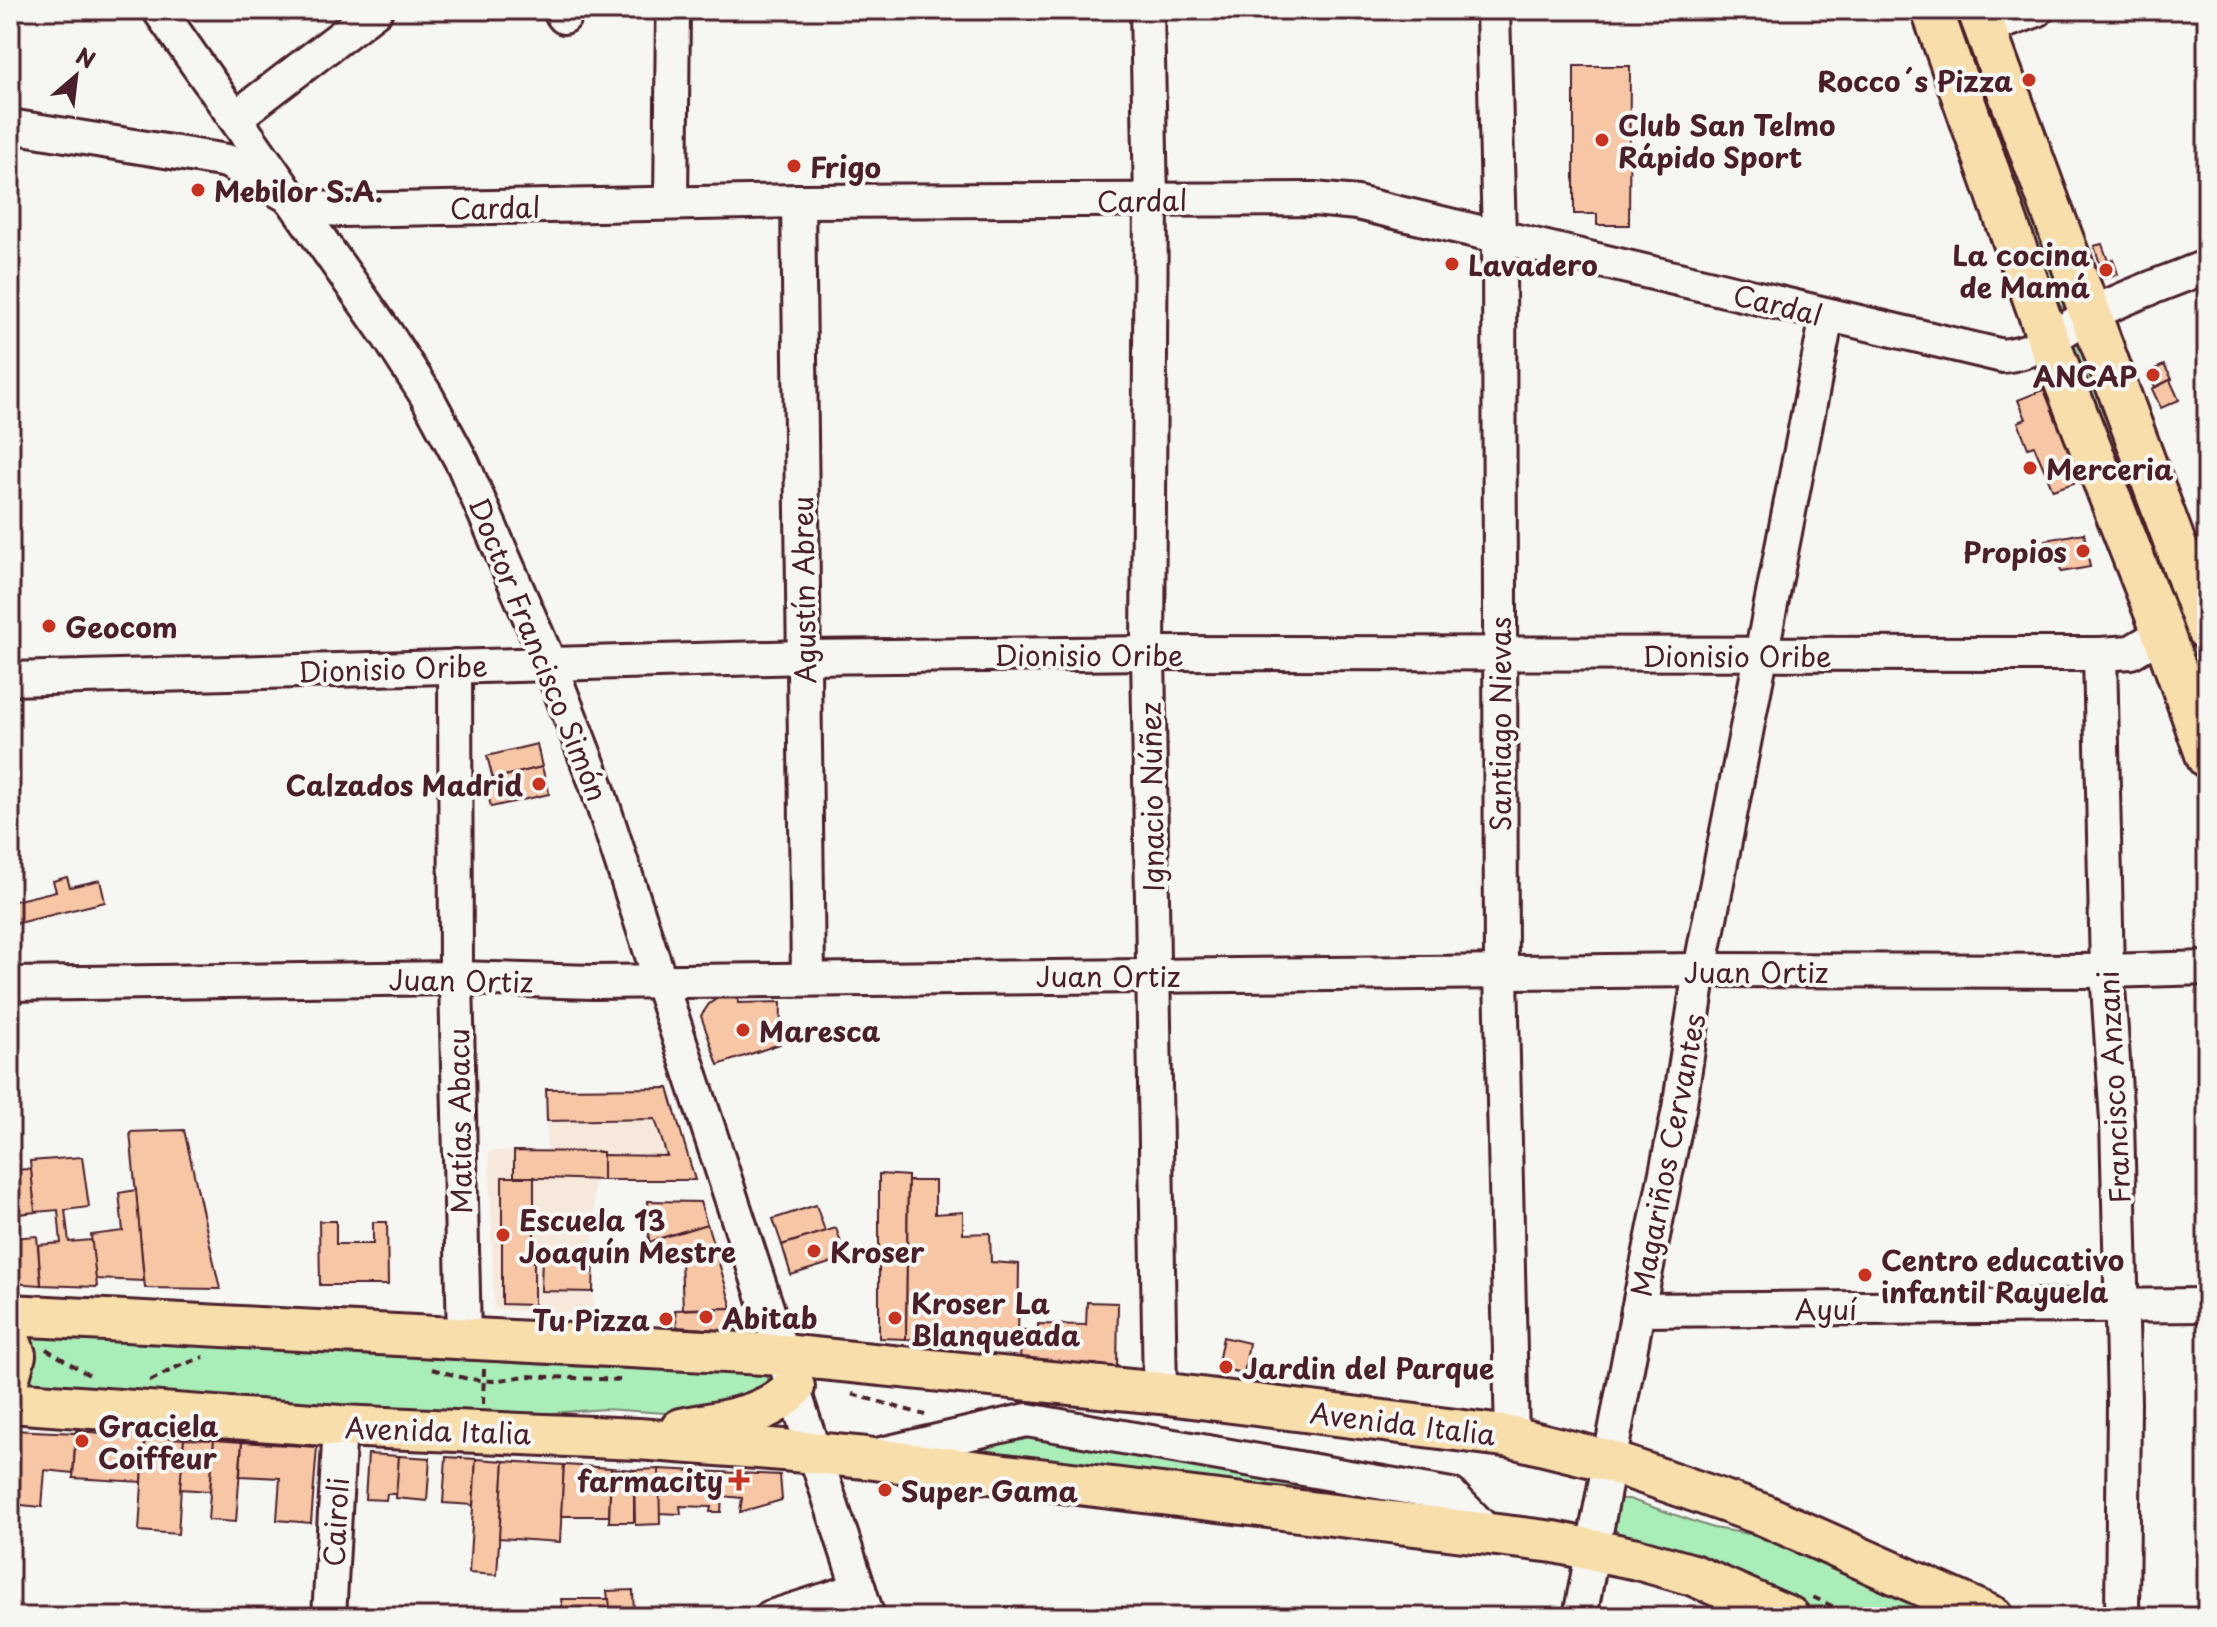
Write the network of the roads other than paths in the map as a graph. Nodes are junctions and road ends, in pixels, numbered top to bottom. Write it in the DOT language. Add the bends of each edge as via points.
graph roads {
  1 [pos="159,10"];
  2 [pos="376,10"];
  3 [pos="673,10"];
  4 [pos="1147,10"];
  5 [pos="1493,10"];
  6 [pos="1932,10"];
  7 [pos="2037,10"];
  8 [pos="1981,20"];
  9 [pos="235,118"];
  10 [pos="10,126"];
  11 [pos="227,161"];
  12 [pos="288,196"];
  13 [pos="1151,200"];
  14 [pos="798,201"];
  15 [pos="671,203"];
  16 [pos="1499,236"];
  17 [pos="2207,266"];
  18 [pos="2090,314"];
  19 [pos="1827,316"];
  20 [pos="2049,342"];
  21 [pos="2200,588"];
  22 [pos="2207,630"];
  23 [pos="2163,633"];
  24 [pos="1148,653"];
  25 [pos="1499,654"];
  26 [pos="2100,654"];
  27 [pos="1762,655"];
  28 [pos="804,657"];
  29 [pos="549,662"];
  30 [pos="455,666"];
  31 [pos="10,679"];
  32 [pos="2207,757"];
  33 [pos="2207,968"];
  34 [pos="1700,970"];
  35 [pos="2107,971"];
  36 [pos="1501,974"];
  37 [pos="1153,975"];
  38 [pos="456,978"];
  39 [pos="808,978"];
  40 [pos="659,980"];
  41 [pos="10,984"];
  42 [pos="2207,1305"];
  43 [pos="2121,1307"];
  44 [pos="1638,1310"];
  45 [pos="464,1337"];
  46 [pos="11,1344"];
  47 [pos="788,1371"];
  48 [pos="1160,1393"];
  49 [pos="10,1402"];
  50 [pos="340,1426"];
  51 [pos="1512,1437"];
  52 [pos="638,1439"];
  53 [pos="816,1454"];
  54 [pos="866,1458"];
  55 [pos="1607,1474"];
  56 [pos="1490,1535"];
  57 [pos="1592,1550"];
  58 [pos="864,1603"];
  59 [pos="329,1617"];
  60 [pos="771,1617"];
  61 [pos="1580,1617"];
  62 [pos="1789,1617"];
  63 [pos="1993,1617"];
  64 [pos="2122,1617"];
  1 -- 9 [label="street, Doctor Francisco Simón"];
  2 -- 9 [label="street"];
  3 -- 15 [label="street"];
  4 -- 13 [label="street, Ignacio Núñez"];
  5 -- 16 [label="street, Santiago Nievas"];
  6 -- 20 [label="main road"];
  7 -- 8 [label="street"];
  8 -- 18 [label="main road"];
  9 -- 11 [label="street"];
  9 -- 12 [label="street, Doctor Francisco Simón"];
  10 -- 11 [label="street, Cardal"];
  11 -- 12 [label="street, Cardal"];
  12 -- 15 [label="street, Cardal" via="341,210"];
  12 -- 29 [label="street, Doctor Francisco Simón" via="426,395 463,464"];
  13 -- 14 [label="street, Cardal"];
  13 -- 16 [label="street, Cardal" via="1357,203"];
  13 -- 24 [label="street, Ignacio Núñez"];
  14 -- 15 [label="street, Cardal"];
  14 -- 28 [label="street, Agustín Abreu"];
  16 -- 19 [label="street, Cardal"];
  16 -- 25 [label="street, Santiago Nievas"];
  17 -- 18 [label="street, Cardal"];
  18 -- 20 [label="street, Cardal"];
  18 -- 21 [label="main road"];
  19 -- 20 [label="street, Cardal" via="2003,356 2024,354"];
  19 -- 27 [label="street, Magariños Cervantes"];
  20 -- 23 [label="main road"];
  21 -- 22 [label="main road"];
  23 -- 26 [label="street, Dionisio Oribe" via="2131,652"];
  23 -- 32 [label="main road"];
  24 -- 25 [label="street, Dionisio Oribe"];
  24 -- 28 [label="street, Dionisio Oribe"];
  24 -- 37 [label="street, Ignacio Núñez"];
  25 -- 27 [label="street, Dionisio Oribe"];
  25 -- 36 [label="street, Santiago Nievas"];
  26 -- 27 [label="street, Dionisio Oribe"];
  26 -- 35 [label="street, Francisco Anzani"];
  27 -- 34 [label="street, Magariños Cervantes"];
  28 -- 29 [label="street, Dionisio Oribe"];
  28 -- 39 [label="street, Agustín Abreu"];
  29 -- 30 [label="street, Dionisio Oribe"];
  29 -- 40 [label="street, Doctor Francisco Simón" via="596,784"];
  30 -- 31 [label="street, Dionisio Oribe"];
  30 -- 38 [label="street, Matías Abacu"];
  33 -- 35 [label="street, Juan Ortiz"];
  34 -- 35 [label="street, Juan Ortiz"];
  34 -- 36 [label="street, Juan Ortiz"];
  34 -- 44 [label="street, Magariños Cervantes" via="1679,1109"];
  35 -- 43 [label="street, Francisco Anzani"];
  36 -- 37 [label="street, Juan Ortiz"];
  36 -- 51 [label="street, Santiago Nievas"];
  37 -- 39 [label="street, Juan Ortiz"];
  37 -- 48 [label="street, Ignacio Núñez"];
  38 -- 40 [label="street, Juan Ortiz"];
  38 -- 41 [label="street, Juan Ortiz"];
  38 -- 45 [label="street, Matías Abacu"];
  39 -- 40 [label="street, Juan Ortiz"];
  40 -- 47 [label="street, Doctor Francisco Simón"];
  42 -- 43 [label="street, Ayuí"];
  43 -- 44 [label="street, Ayuí"];
  43 -- 64 [label="street, Francisco Anzani"];
  44 -- 55 [label="street, Magariños Cervantes"];
  45 -- 46 [label="main road, Avenida Italia"];
  45 -- 47 [label="main road, Avenida Italia"];
  47 -- 48 [label="main road, Avenida Italia"];
  47 -- 52 [label="main road" via="781,1401 762,1411"];
  47 -- 53 [label="street, Doctor Francisco Simón"];
  48 -- 51 [label="main road, Avenida Italia"];
  49 -- 50 [label="main road, Avenida Italia"];
  50 -- 52 [label="main road, Avenida Italia"];
  50 -- 59 [label="street, Cairoli"];
  51 -- 55 [label="main road, Avenida Italia"];
  52 -- 53 [label="main road, Avenida Italia"];
  53 -- 54 [label="main road, Avenida Italia"];
  53 -- 58 [label="street, Doctor Francisco Simón"];
  54 -- 56 [label="main road, Avenida Italia"];
  54 -- 56 [label="street, Avenida Italia" via="1027,1420 1451,1495"];
  55 -- 57 [label="street, Magariños Cervantes"];
  55 -- 63 [label="main road, Avenida Italia" via="1764,1515"];
  56 -- 57 [label="main road, Avenida Italia"];
  57 -- 61 [label="street, Magariños Cervantes"];
  57 -- 62 [label="main road, Avenida Italia" via="1693,1575"];
  58 -- 60 [label="street"];
}
